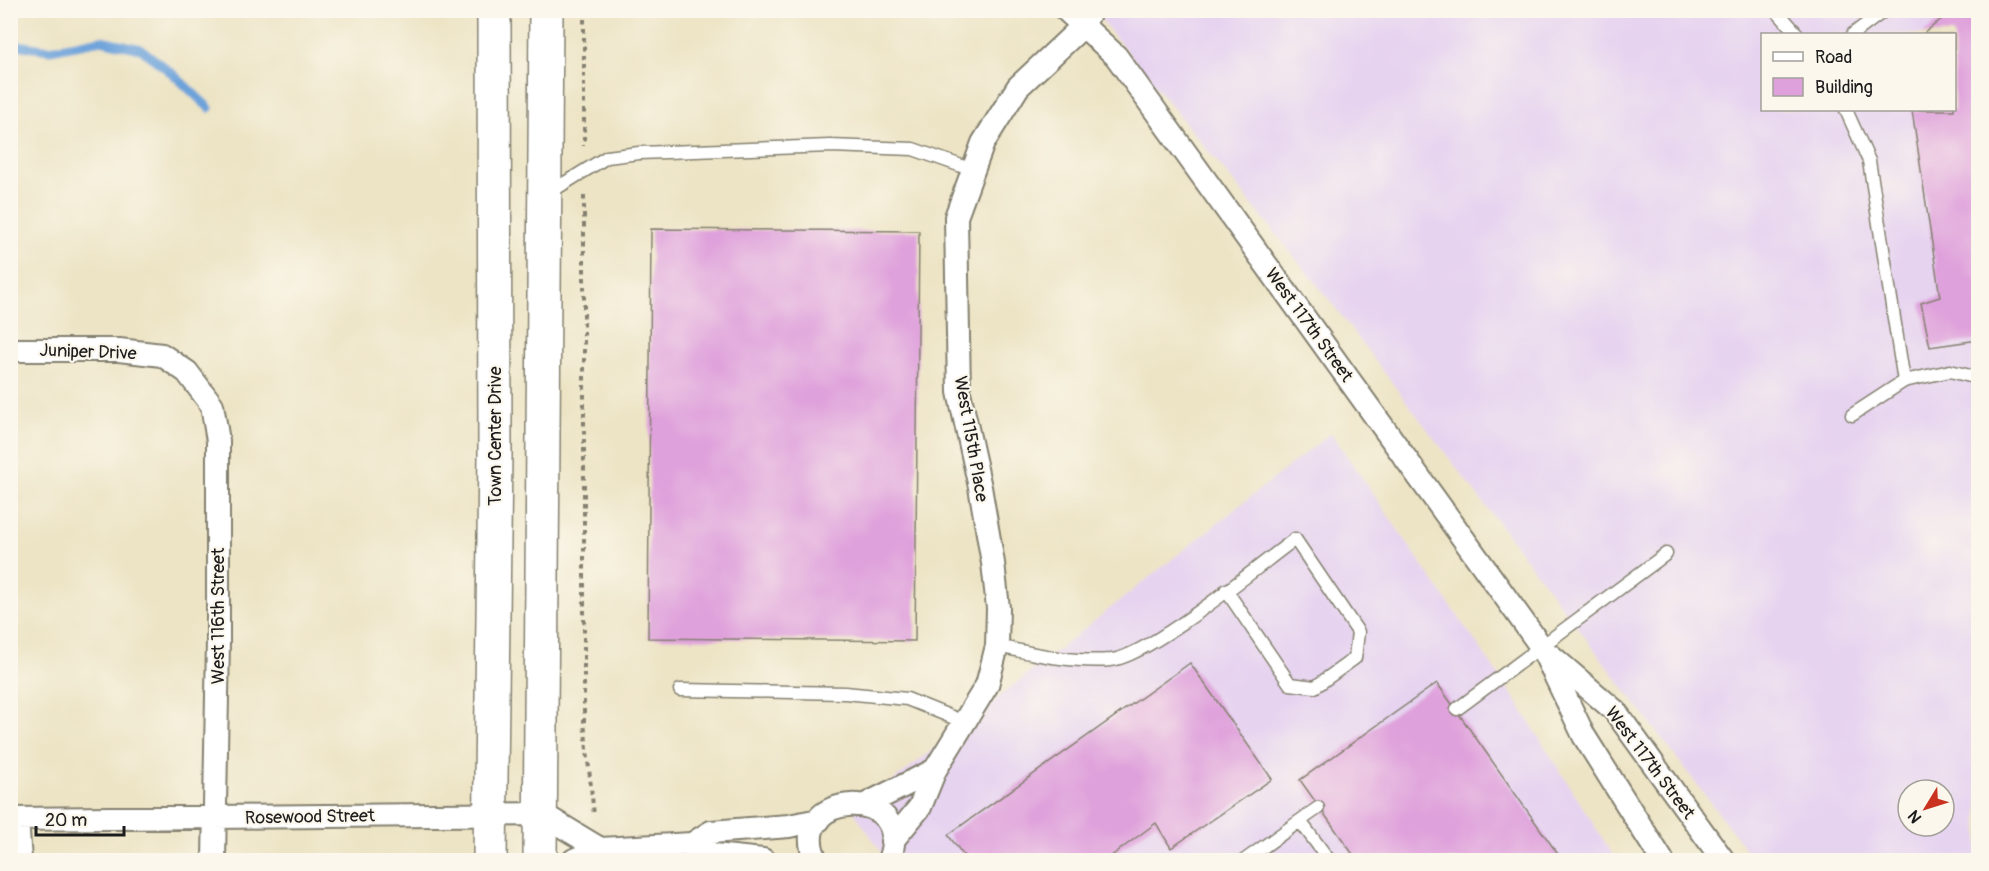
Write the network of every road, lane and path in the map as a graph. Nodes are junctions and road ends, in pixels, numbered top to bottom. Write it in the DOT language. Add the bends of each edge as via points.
graph roads {
  1 [pos="494,10"];
  2 [pos="546,10"];
  3 [pos="584,10"];
  4 [pos="1066,10"];
  5 [pos="1776,10"];
  6 [pos="1886,10"];
  7 [pos="1091,18"];
  8 [pos="1796,33"];
  9 [pos="1854,33"];
  10 [pos="1846,111"];
  11 [pos="973,170"];
  12 [pos="584,171"];
  13 [pos="545,195"];
  14 [pos="10,350"];
  15 [pos="1978,378"];
  16 [pos="193,379"];
  17 [pos="1904,381"];
  18 [pos="1852,415"];
  19 [pos="1666,554"];
  20 [pos="1226,590"];
  21 [pos="997,646"];
  22 [pos="1542,648"];
  23 [pos="680,690"];
  24 [pos="1457,709"];
  25 [pos="964,722"];
  26 [pos="935,770"];
  27 [pos="866,805"];
  28 [pos="1318,808"];
  29 [pos="542,813"];
  30 [pos="491,814"];
  31 [pos="14,819"];
  32 [pos="214,819"];
  33 [pos="819,820"];
  34 [pos="1300,821"];
  35 [pos="692,844"];
  36 [pos="598,848"];
  37 [pos="892,853"];
  38 [pos="20,861"];
  39 [pos="214,861"];
  40 [pos="490,861"];
  41 [pos="540,861"];
  42 [pos="574,861"];
  43 [pos="764,861"];
  44 [pos="816,861"];
  45 [pos="1245,861"];
  46 [pos="1329,861"];
  47 [pos="1662,861"];
  48 [pos="1723,861"];
  1 -- 30 [label="street, Town Center Drive"];
  2 -- 13 [label="street"];
  3 -- 12 [label="path"];
  4 -- 7 [label="street, West 117th Street"];
  5 -- 8 [label="lane"];
  6 -- 9 [label="lane"];
  7 -- 11 [label="street, West 115th Place" via="1018,87 983,143"];
  7 -- 22 [label="street, West 117th Street"];
  10 -- 17 [label="lane" via="1869,161"];
  11 -- 12 [label="lane" via="913,149 830,146 639,153 607,157"];
  11 -- 21 [label="street, West 115th Place" via="956,218 959,392 993,563"];
  12 -- 13 [label="lane"];
  12 -- 36 [label="path" via="584,722"];
  13 -- 29 [label="street"];
  14 -- 16 [label="street, Juniper Drive" via="119,350 162,355"];
  15 -- 17 [label="lane" via="1950,371"];
  16 -- 32 [label="street, West 116th Street" via="212,405 218,441 219,641"];
  17 -- 18 [label="lane"];
  19 -- 22 [label="lane"];
  20 -- 20 [label="lane" via="1295,539 1358,632 1355,657 1315,687 1290,684"];
  20 -- 21 [label="lane" via="1153,644 1114,660 1069,660"];
  21 -- 25 [label="street, West 115th Place" via="987,685"];
  22 -- 24 [label="lane"];
  22 -- 47 [label="street, West 117th Street" via="1584,736"];
  22 -- 48 [label="street, West 117th Street" via="1615,711"];
  23 -- 25 [label="lane" via="844,693 907,699"];
  25 -- 26 [label="street, West 115th Place"];
  26 -- 27 [label="street"];
  26 -- 37 [label="street, West 115th Place" via="929,790"];
  27 -- 33 [label="street" via="835,807"];
  27 -- 37 [label="street" via="885,819"];
  28 -- 34 [label="lane"];
  29 -- 30 [label="street, Rosewood Street"];
  29 -- 36 [label="street"];
  29 -- 41 [label="street"];
  30 -- 32 [label="street, Rosewood Street"];
  30 -- 40 [label="street, Town Center Drive"];
  31 -- 32 [label="street, Rosewood Street"];
  31 -- 38 [label="street"];
  32 -- 39 [label="street, West 116th Street"];
  33 -- 35 [label="street" via="711,832"];
  33 -- 44 [label="street" via="812,838"];
  34 -- 45 [label="lane"];
  34 -- 46 [label="lane"];
  35 -- 36 [label="street"];
  35 -- 43 [label="street" via="714,855"];
  36 -- 42 [label="street"];
}
